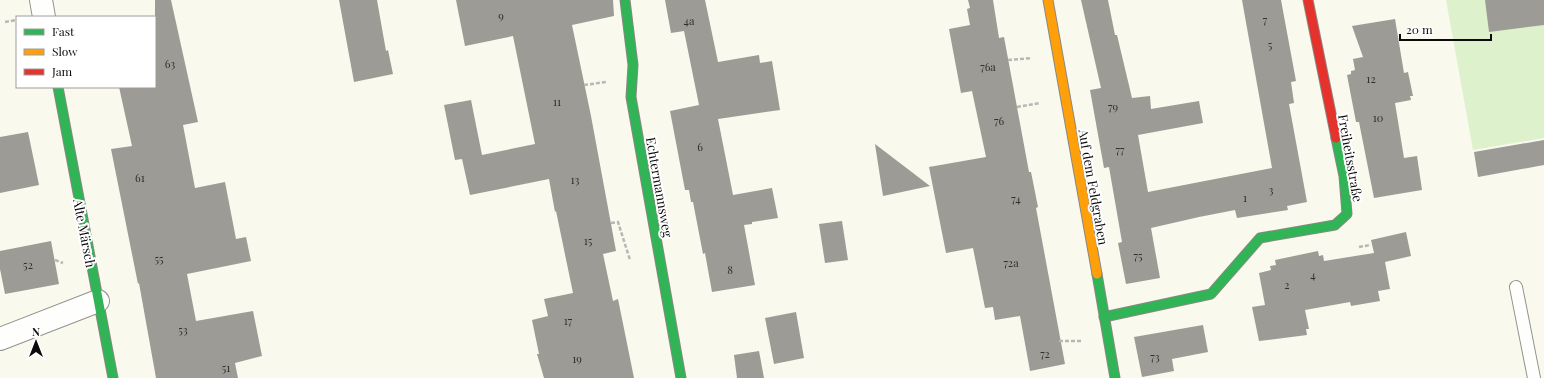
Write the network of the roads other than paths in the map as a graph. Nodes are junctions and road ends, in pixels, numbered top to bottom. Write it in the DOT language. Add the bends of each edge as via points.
graph roads {
  1 [pos="41,0"];
  2 [pos="625,0"];
  3 [pos="1048,0"];
  4 [pos="1308,0"];
  5 [pos="44,16"];
  6 [pos="58,88"];
  7 [pos="1516,287"];
  8 [pos="98,302"];
  9 [pos="1104,317"];
  10 [pos="0,340"];
  11 [pos="113,378"];
  12 [pos="681,378"];
  13 [pos="1115,378"];
  14 [pos="1534,378"];
  1 -- 5 [label="street"];
  2 -- 12 [label="street, Echtermannsweg" via="633,66 631,97"];
  3 -- 9 [label="street, Auf dem Feldgraben"];
  4 -- 9 [label="street, Freiheitsstraße" via="1344,176 1347,214 1335,225 1260,238 1211,294"];
  6 -- 8 [label="street, Alte Märsch"];
  7 -- 14 [label="lane"];
  8 -- 10 [label="street"];
  8 -- 11 [label="street, Alte Märsch"];
  9 -- 13 [label="street, Auf dem Feldgraben"];
}
